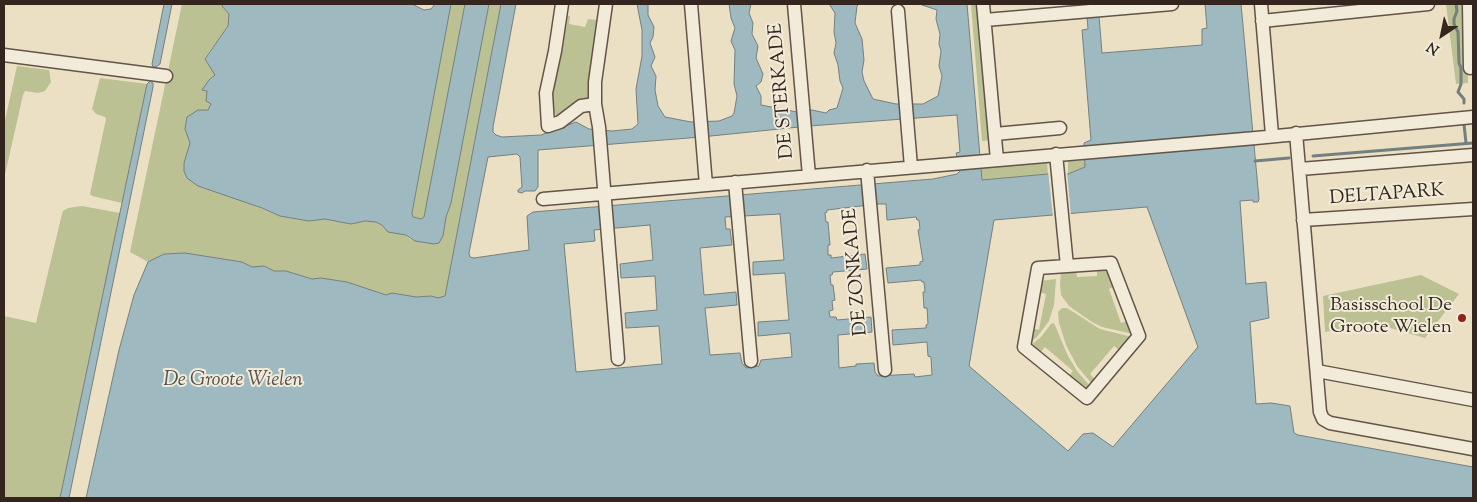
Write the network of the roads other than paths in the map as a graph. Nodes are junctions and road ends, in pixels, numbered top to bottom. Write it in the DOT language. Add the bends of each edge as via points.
graph roads {
  1 [pos="562,4"];
  2 [pos="606,4"];
  3 [pos="691,4"];
  4 [pos="794,4"];
  5 [pos="984,4"];
  6 [pos="1172,4"];
  7 [pos="1261,4"];
  8 [pos="1428,4"];
  9 [pos="1469,4"];
  10 [pos="898,11"];
  11 [pos="985,20"];
  12 [pos="1262,21"];
  13 [pos="4,55"];
  14 [pos="1470,68"];
  15 [pos="166,76"];
  16 [pos="595,104"];
  17 [pos="1473,117"];
  18 [pos="1060,128"];
  19 [pos="1296,133"];
  20 [pos="995,134"];
  21 [pos="1272,135"];
  22 [pos="1473,155"];
  23 [pos="1057,159"];
  24 [pos="997,160"];
  25 [pos="911,167"];
  26 [pos="1300,169"];
  27 [pos="868,174"];
  28 [pos="809,176"];
  29 [pos="706,185"];
  30 [pos="736,185"];
  31 [pos="604,198"];
  32 [pos="543,199"];
  33 [pos="1473,209"];
  34 [pos="1303,220"];
  35 [pos="1067,266"];
  36 [pos="618,359"];
  37 [pos="750,361"];
  38 [pos="885,370"];
  39 [pos="1317,371"];
  40 [pos="1473,400"];
  41 [pos="1473,448"];
  1 -- 16 [label="street" via="546,92 548,126 560,122 581,106"];
  2 -- 16 [label="street"];
  3 -- 29 [label="street"];
  4 -- 28 [label="street, DE STERKADE"];
  5 -- 11 [label="street"];
  6 -- 11 [label="street"];
  7 -- 12 [label="street"];
  8 -- 12 [label="street"];
  9 -- 14 [label="street"];
  10 -- 25 [label="street"];
  11 -- 20 [label="street"];
  12 -- 21 [label="street"];
  13 -- 15 [label="street"];
  16 -- 31 [label="street"];
  17 -- 19 [label="street"];
  18 -- 20 [label="street"];
  19 -- 21 [label="street"];
  19 -- 26 [label="street, DELTAPARK"];
  20 -- 24 [label="street"];
  21 -- 23 [label="street" via="1082,153"];
  22 -- 26 [label="street"];
  23 -- 24 [label="street"];
  23 -- 35 [label="street"];
  24 -- 25 [label="street"];
  25 -- 27 [label="street"];
  26 -- 34 [label="street, DELTAPARK"];
  27 -- 28 [label="street"];
  27 -- 38 [label="street, DE ZONKADE"];
  28 -- 30 [label="street"];
  29 -- 30 [label="street"];
  29 -- 31 [label="street"];
  30 -- 37 [label="street"];
  31 -- 32 [label="street"];
  31 -- 36 [label="street"];
  33 -- 34 [label="street, DELTAPARK"];
  34 -- 39 [label="street, DELTAPARK"];
  35 -- 35 [label="street" via="1038,268 1024,347 1087,398 1139,336 1111,263"];
  39 -- 40 [label="street"];
  39 -- 41 [label="street, DELTAPARK" via="1320,412 1330,423"];
}
